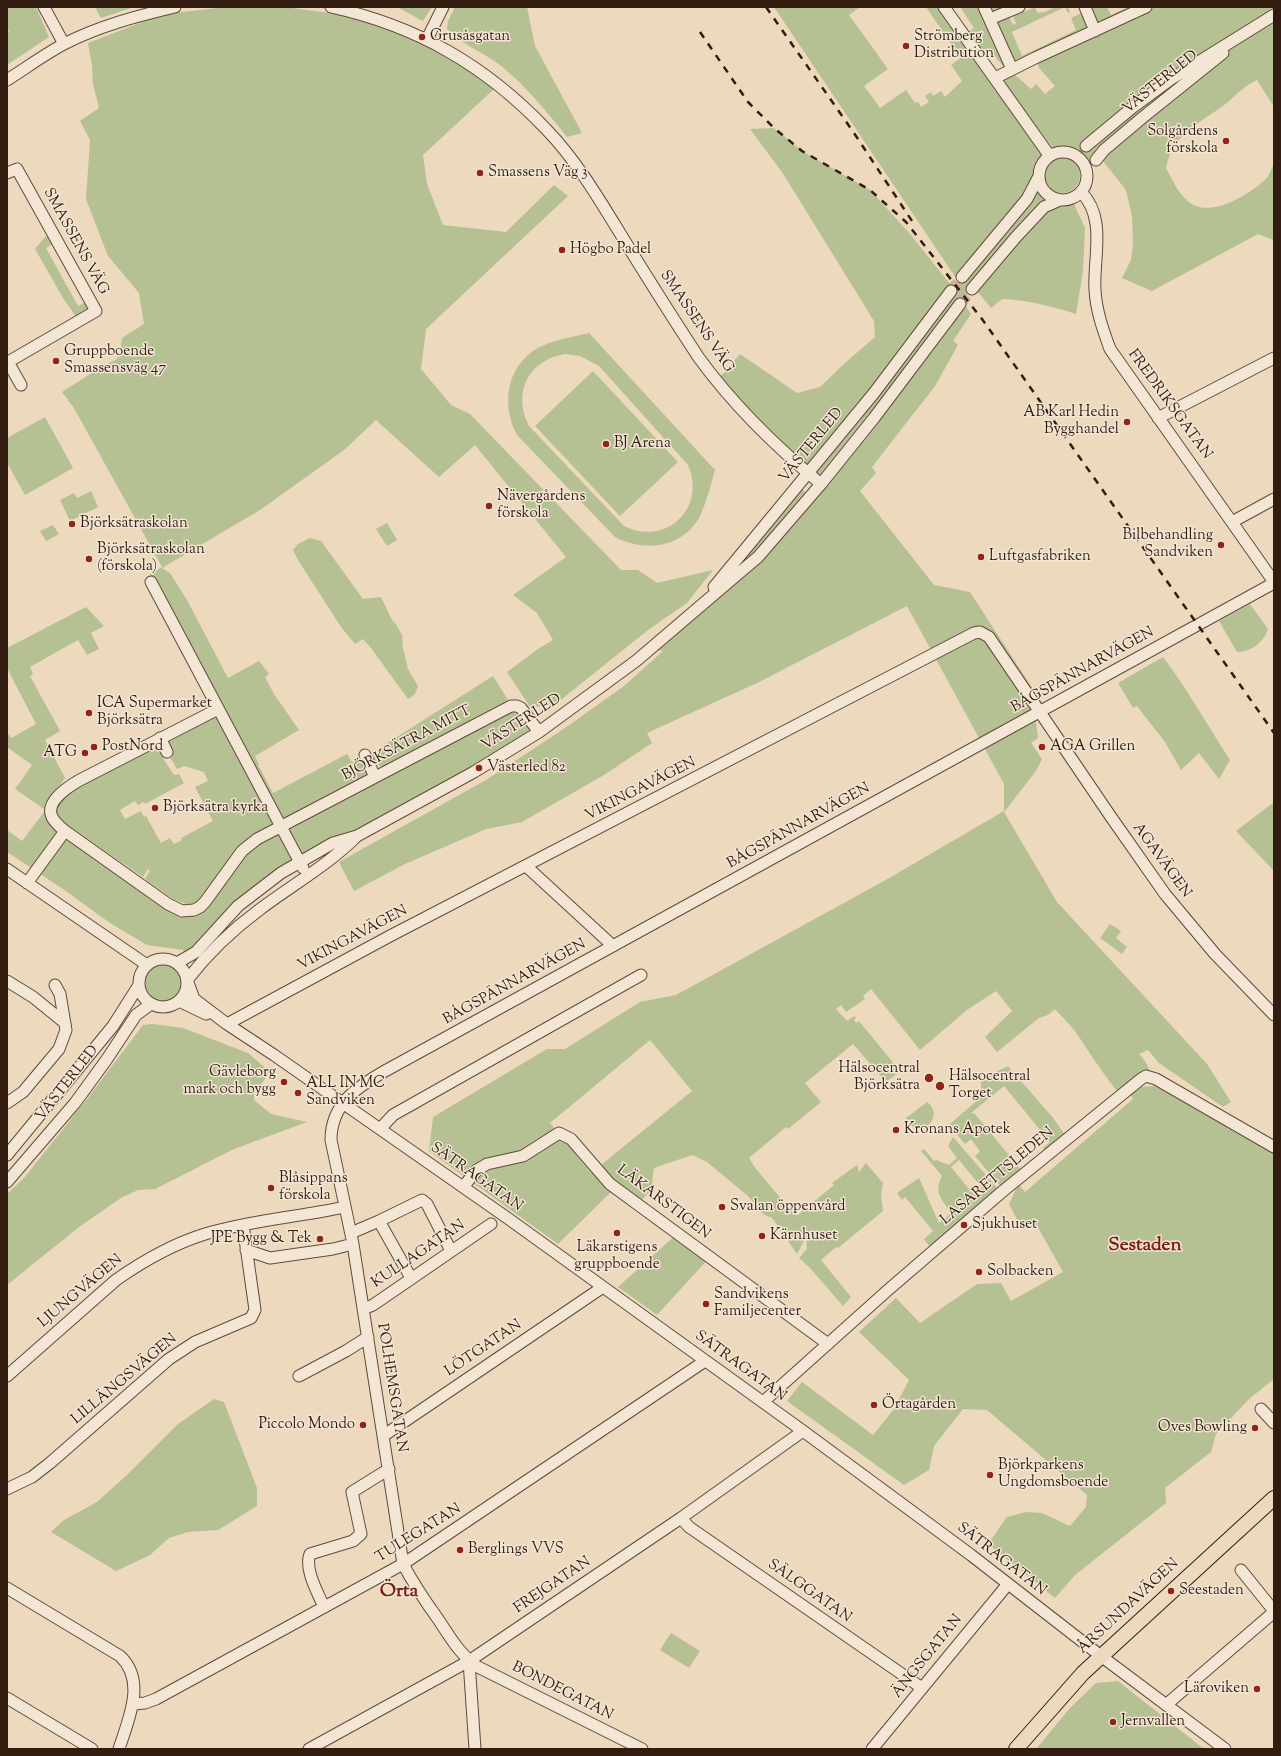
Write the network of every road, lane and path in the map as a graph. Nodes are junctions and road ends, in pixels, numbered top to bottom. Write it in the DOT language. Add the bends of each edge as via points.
graph roads {
  1 [pos="44,7"];
  2 [pos="175,7"];
  3 [pos="331,7"];
  4 [pos="443,7"];
  5 [pos="944,7"];
  6 [pos="984,7"];
  7 [pos="1019,7"];
  8 [pos="1085,7"];
  9 [pos="1146,7"];
  10 [pos="1274,15"];
  11 [pos="990,19"];
  12 [pos="1095,31"];
  13 [pos="1248,32"];
  14 [pos="427,39"];
  15 [pos="64,44"];
  16 [pos="1012,69"];
  17 [pos="995,78"];
  18 [pos="7,80"];
  19 [pos="1072,153"];
  20 [pos="1052,154"];
  21 [pos="7,173"];
  22 [pos="1087,174"];
  23 [pos="1038,178"];
  24 [pos="1079,194"];
  25 [pos="1060,200"];
  26 [pos="962,277"];
  27 [pos="972,289"];
  28 [pos="951,291"];
  29 [pos="960,304"];
  30 [pos="1274,358"];
  31 [pos="21,385"];
  32 [pos="1158,418"];
  33 [pos="809,474"];
  34 [pos="821,484"];
  35 [pos="1274,499"];
  36 [pos="1232,522"];
  37 [pos="151,582"];
  38 [pos="1274,582"];
  39 [pos="690,615"];
  40 [pos="218,709"];
  41 [pos="1040,712"];
  42 [pos="539,732"];
  43 [pos="160,738"];
  44 [pos="167,752"];
  45 [pos="365,755"];
  46 [pos="375,777"];
  47 [pos="281,827"];
  48 [pos="65,831"];
  49 [pos="357,836"];
  50 [pos="300,862"];
  51 [pos="526,866"];
  52 [pos="7,869"];
  53 [pos="307,876"];
  54 [pos="27,883"];
  55 [pos="613,946"];
  56 [pos="151,962"];
  57 [pos="177,963"];
  58 [pos="641,975"];
  59 [pos="187,980"];
  60 [pos="7,981"];
  61 [pos="55,985"];
  62 [pos="139,985"];
  63 [pos="179,1001"];
  64 [pos="151,1004"];
  65 [pos="1274,1015"];
  66 [pos="65,1024"];
  67 [pos="227,1024"];
  68 [pos="7,1103"];
  69 [pos="342,1103"];
  70 [pos="380,1130"];
  71 [pos="1274,1147"];
  72 [pos="7,1155"];
  73 [pos="7,1182"];
  74 [pos="463,1187"];
  75 [pos="346,1207"];
  76 [pos="379,1221"];
  77 [pos="491,1224"];
  78 [pos="242,1225"];
  79 [pos="351,1233"];
  80 [pos="353,1244"];
  81 [pos="246,1250"];
  82 [pos="452,1251"];
  83 [pos="411,1278"];
  84 [pos="603,1287"];
  85 [pos="363,1309"];
  86 [pos="368,1337"];
  87 [pos="828,1344"];
  88 [pos="705,1361"];
  89 [pos="7,1376"];
  90 [pos="299,1376"];
  91 [pos="763,1402"];
  92 [pos="1261,1409"];
  93 [pos="1274,1423"];
  94 [pos="803,1431"];
  95 [pos="383,1436"];
  96 [pos="389,1469"];
  97 [pos="7,1489"];
  98 [pos="1274,1498"];
  99 [pos="681,1518"];
  100 [pos="403,1564"];
  101 [pos="1241,1570"];
  102 [pos="1008,1584"];
  103 [pos="7,1588"];
  104 [pos="324,1607"];
  105 [pos="1274,1611"];
  106 [pos="1101,1656"];
  107 [pos="469,1661"];
  108 [pos="922,1688"];
  109 [pos="7,1698"];
  110 [pos="133,1704"];
  111 [pos="1166,1704"];
  112 [pos="92,1749"];
  113 [pos="119,1749"];
  114 [pos="309,1749"];
  115 [pos="475,1749"];
  116 [pos="642,1749"];
  117 [pos="872,1749"];
  118 [pos="1016,1749"];
  119 [pos="1225,1749"];
  1 -- 15 [label="street"];
  2 -- 15 [label="street" via="118,22"];
  3 -- 14 [label="street, SMASSENS VÄG" via="363,14"];
  4 -- 14 [label="street"];
  5 -- 17 [label="street"];
  6 -- 11 [label="street"];
  7 -- 11 [label="street"];
  8 -- 12 [label="street"];
  9 -- 12 [label="street"];
  10 -- 13 [label="street, VÄSTERLED"];
  11 -- 16 [label="street"];
  12 -- 16 [label="street"];
  13 -- 19 [label="street, VÄSTERLED" via="1171,79 1085,147"];
  13 -- 22 [label="street, VÄSTERLED" via="1104,150"];
  14 -- 33 [label="street, SMASSENS VÄG" via="488,76 515,98 547,130 585,179 699,358 717,382 772,442"];
  15 -- 18 [label="street"];
  16 -- 17 [label="street"];
  17 -- 20 [label="street" via="1014,98"];
  19 -- 20 [label="street" via="1061,151"];
  19 -- 22 [label="street" via="1081,159"];
  20 -- 23 [label="street" via="1040,166"];
  21 -- 31 [label="street, SMASSENS VÄG" via="17,169 96,311 8,362"];
  22 -- 24 [label="street" via="1086,182"];
  23 -- 25 [label="street" via="1046,193"];
  23 -- 26 [label="street" via="1026,200"];
  24 -- 25 [label="street"];
  24 -- 32 [label="street, FREDRIKSGATAN" via="1088,199 1093,211 1097,235 1095,290 1101,323 1110,349"];
  25 -- 27 [label="street" via="1044,207"];
  28 -- 33 [label="street, VÄSTERLED"];
  29 -- 34 [label="street, VÄSTERLED"];
  30 -- 32 [label="street"];
  32 -- 36 [label="street, FREDRIKSGATAN"];
  33 -- 34 [label="street, SMASSENS VÄG"];
  33 -- 39 [label="street, VÄSTERLED"];
  34 -- 39 [label="street, VÄSTERLED" via="758,557"];
  35 -- 36 [label="street"];
  36 -- 38 [label="street, FREDRIKSGATAN"];
  37 -- 40 [label="street"];
  38 -- 41 [label="street, BÅGSPÄNNARVÄGEN"];
  39 -- 42 [label="street, VÄSTERLED" via="636,661"];
  40 -- 43 [label="street, BJÖRKSÄTRA MITT"];
  40 -- 47 [label="street"];
  41 -- 51 [label="street, VIKINGAVÄGEN" via="989,637 980,632 974,633"];
  41 -- 55 [label="street, BÅGSPÄNNARVÄGEN"];
  41 -- 65 [label="street, AGAVÄGEN" via="1165,894 1215,954"];
  42 -- 46 [label="street, BJÖRKSÄTRA MITT" via="521,708 511,706"];
  42 -- 49 [label="street, VÄSTERLED" via="474,772"];
  43 -- 44 [label="street"];
  43 -- 48 [label="street, BJÖRKSÄTRA MITT" via="64,790 51,812 52,818"];
  45 -- 46 [label="street"];
  46 -- 47 [label="street, BJÖRKSÄTRA MITT"];
  47 -- 48 [label="street, BJÖRKSÄTRA MITT" via="248,845 205,902 194,910 187,911 177,910"];
  47 -- 50 [label="street"];
  48 -- 54 [label="street"];
  49 -- 50 [label="street, VÄSTERLED" via="333,843"];
  49 -- 53 [label="street, VÄSTERLED" via="338,854"];
  50 -- 53 [label="street"];
  50 -- 57 [label="street, VÄSTERLED" via="244,901 196,952"];
  51 -- 55 [label="street"];
  51 -- 67 [label="street, VIKINGAVÄGEN"];
  52 -- 54 [label="street"];
  53 -- 59 [label="street, VÄSTERLED" via="232,931 216,945"];
  54 -- 56 [label="street"];
  55 -- 69 [label="street, BÅGSPÄNNARVÄGEN" via="378,1075 354,1091"];
  56 -- 57 [label="street" via="167,959"];
  56 -- 62 [label="street" via="140,974"];
  57 -- 59 [label="street"];
  58 -- 70 [label="street" via="393,1115"];
  59 -- 63 [label="street" via="186,989"];
  59 -- 67 [label="street, SÄTRAGATAN" via="194,999"];
  60 -- 66 [label="street" via="32,997"];
  61 -- 66 [label="street, VÄSTERLED" via="60,994"];
  62 -- 64 [label="street" via="145,999"];
  62 -- 72 [label="street, VÄSTERLED" via="113,1026"];
  63 -- 64 [label="street" via="166,1007"];
  63 -- 67 [label="street, SÄTRAGATAN"];
  64 -- 73 [label="street, VÄSTERLED" via="136,1015 108,1059 75,1103"];
  66 -- 68 [label="street, VÄSTERLED" via="66,1030 59,1049 23,1092"];
  67 -- 69 [label="street, SÄTRAGATAN"];
  69 -- 70 [label="street, SÄTRAGATAN"];
  69 -- 75 [label="street, POLHEMSGATAN" via="332,1127 331,1140"];
  70 -- 74 [label="street, SÄTRAGATAN"];
  71 -- 87 [label="street, LASARETTSLEDEN" via="1156,1079 1146,1076 1012,1184"];
  74 -- 84 [label="street, SÄTRAGATAN"];
  74 -- 87 [label="street, LÄKARSTIGEN" via="477,1170 487,1164 523,1156 559,1133 564,1134 610,1184"];
  75 -- 78 [label="street, LJUNGVÄGEN"];
  75 -- 79 [label="street, POLHEMSGATAN"];
  76 -- 79 [label="street"];
  76 -- 82 [label="street" via="422,1200 427,1204"];
  76 -- 83 [label="street"];
  77 -- 82 [label="street, KULLAGATAN"];
  78 -- 81 [label="street, LILLÄNGSVÄGEN"];
  78 -- 89 [label="street, LJUNGVÄGEN" via="186,1240 133,1268 99,1294"];
  79 -- 80 [label="street, POLHEMSGATAN"];
  80 -- 81 [label="street" via="333,1250 270,1258"];
  80 -- 85 [label="street, POLHEMSGATAN"];
  81 -- 97 [label="street, LILLÄNGSVÄGEN" via="255,1310 251,1318 195,1342 169,1359 50,1463 32,1477"];
  82 -- 83 [label="street, KULLAGATAN"];
  83 -- 85 [label="street, KULLAGATAN"];
  84 -- 88 [label="street, SÄTRAGATAN"];
  84 -- 95 [label="street, LÖTGATAN"];
  85 -- 86 [label="street, POLHEMSGATAN"];
  86 -- 90 [label="street"];
  86 -- 95 [label="street, POLHEMSGATAN"];
  87 -- 91 [label="street, LASARETTSLEDEN"];
  88 -- 91 [label="street, SÄTRAGATAN"];
  88 -- 100 [label="street, TULEGATAN"];
  91 -- 94 [label="street, SÄTRAGATAN"];
  92 -- 93 [label="street"];
  94 -- 99 [label="street, FREJGATAN"];
  94 -- 102 [label="street, SÄTRAGATAN"];
  95 -- 96 [label="street, POLHEMSGATAN"];
  96 -- 100 [label="street, POLHEMSGATAN"];
  96 -- 104 [label="street" via="352,1492 361,1534 353,1541 310,1554 308,1559 312,1582"];
  98 -- 106 [label="main road, ÅRSUNDAVÄGEN"];
  99 -- 107 [label="street, FREJGATAN"];
  99 -- 108 [label="street, SÄLGGATAN" via="689,1527"];
  100 -- 104 [label="street, TULEGATAN"];
  100 -- 107 [label="street, POLHEMSGATAN" via="416,1588"];
  101 -- 105 [label="street"];
  102 -- 106 [label="street, SÄTRAGATAN"];
  102 -- 108 [label="street, ÄNGSGATAN"];
  103 -- 110 [label="street" via="120,1656 130,1667 132,1674"];
  104 -- 110 [label="street, TULEGATAN" via="156,1699"];
  105 -- 111 [label="street"];
  106 -- 111 [label="street, SÄTRAGATAN"];
  106 -- 118 [label="main road, ÅRSUNDAVÄGEN"];
  107 -- 114 [label="street, FREJGATAN"];
  107 -- 115 [label="street"];
  107 -- 116 [label="street, BONDEGATAN"];
  108 -- 117 [label="street, ÄNGSGATAN"];
  109 -- 112 [label="street"];
  110 -- 113 [label="street"];
  111 -- 119 [label="street, SÄTRAGATAN"];
}
